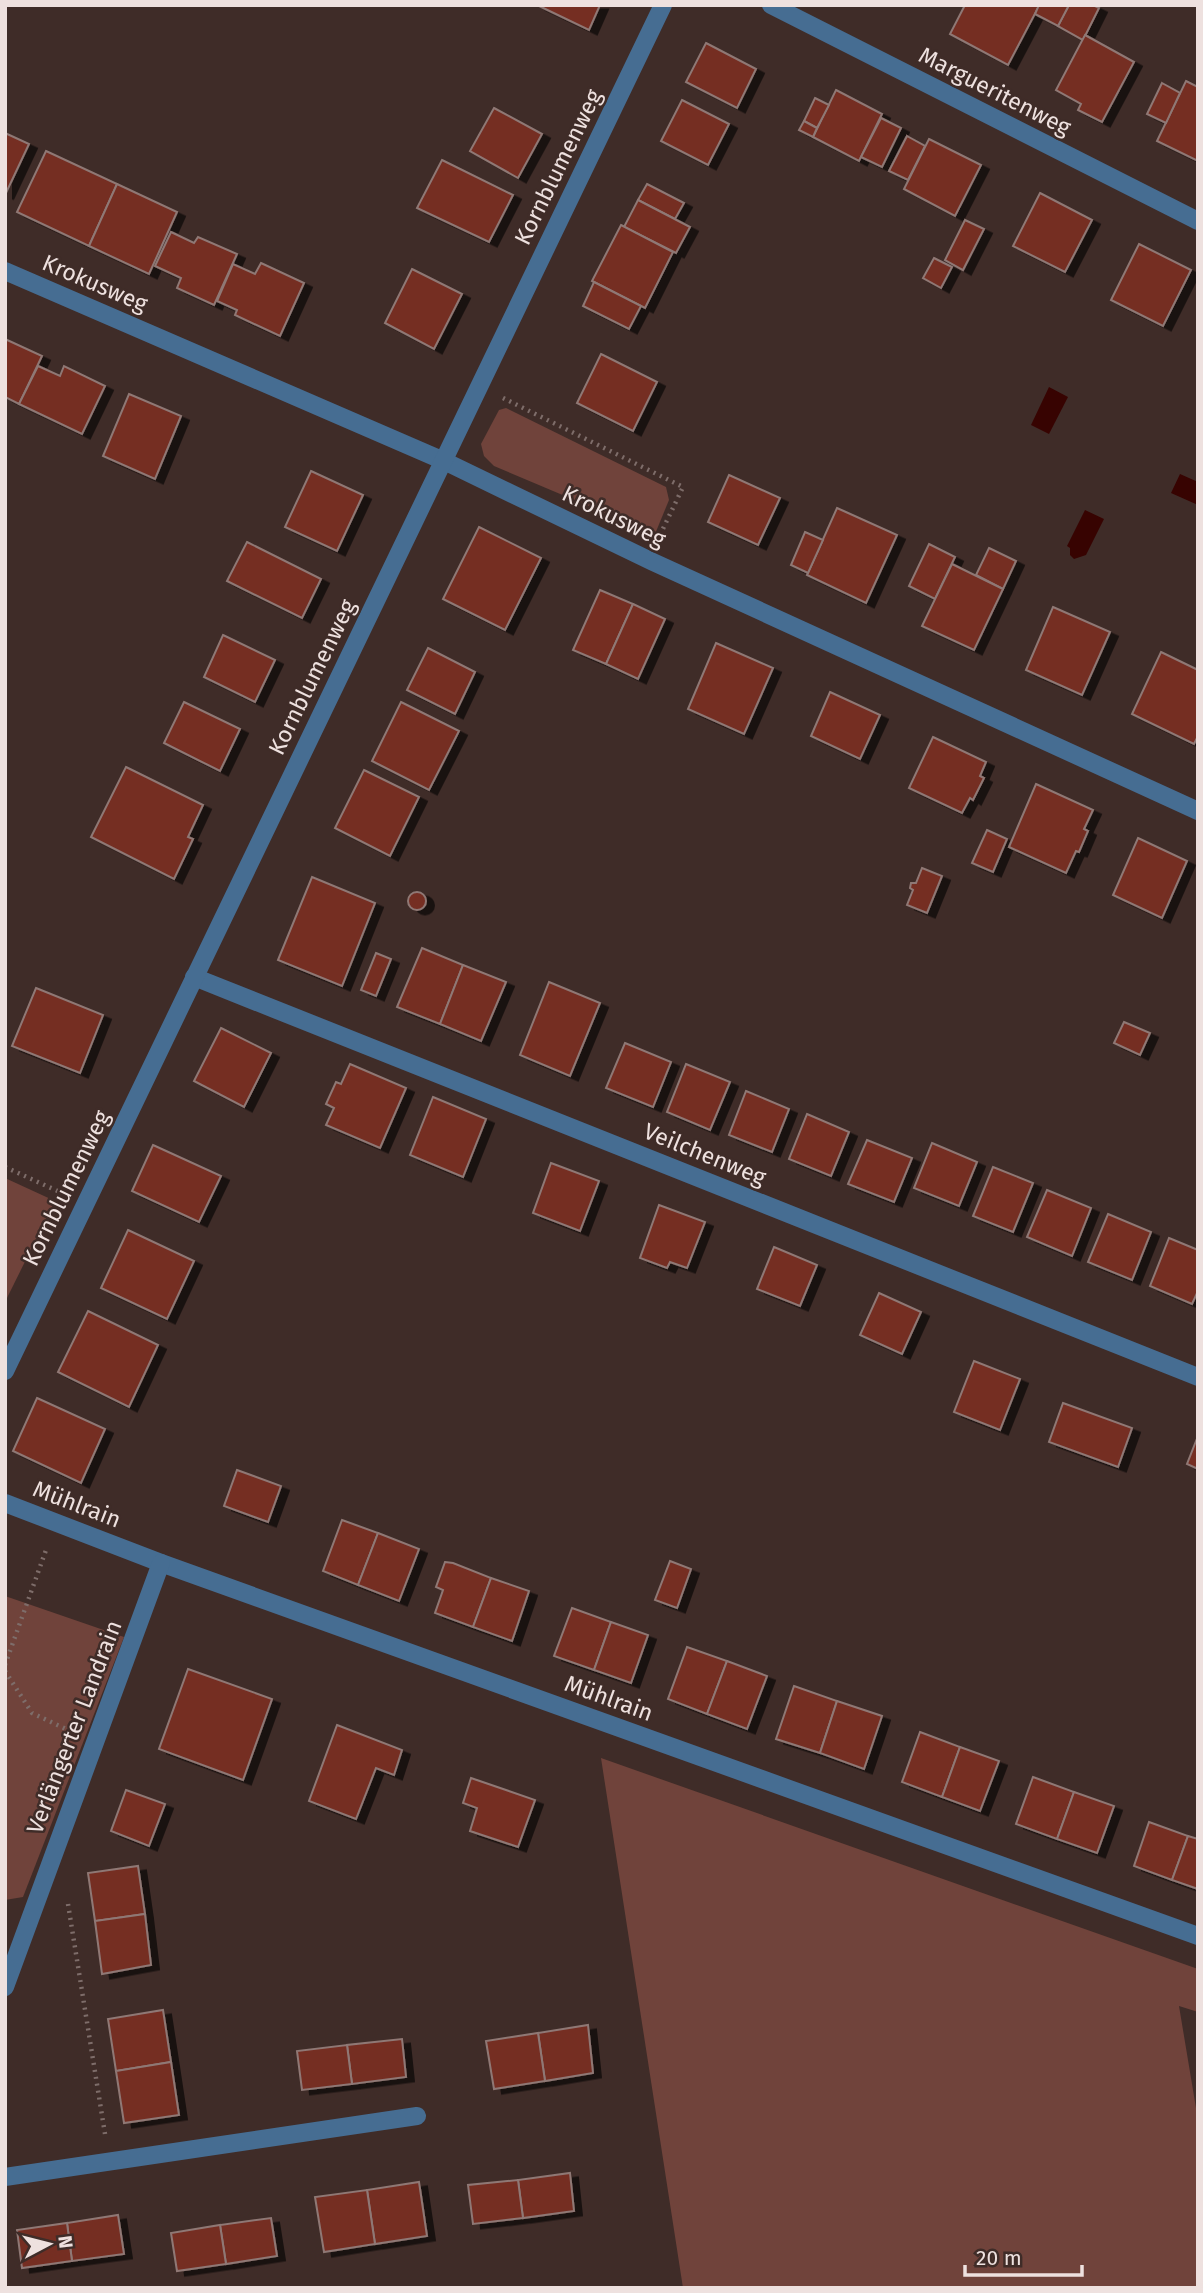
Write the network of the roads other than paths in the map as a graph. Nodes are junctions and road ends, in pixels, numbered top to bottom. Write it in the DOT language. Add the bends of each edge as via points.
graph roads {
  1 [pos="663,5"];
  2 [pos="771,5"];
  3 [pos="1198,221"];
  4 [pos="5,271"];
  5 [pos="444,461"];
  6 [pos="1198,811"];
  7 [pos="194,977"];
  8 [pos="5,1371"];
  9 [pos="1198,1377"];
  10 [pos="5,1503"];
  11 [pos="162,1563"];
  12 [pos="1198,1936"];
  13 [pos="5,1987"];
  14 [pos="417,2116"];
  15 [pos="5,2178"];
  1 -- 5 [label="street, Kornblumenweg"];
  2 -- 3 [label="street, Margueritenweg"];
  4 -- 5 [label="street, Krokusweg"];
  5 -- 6 [label="street, Krokusweg" via="648,560"];
  5 -- 7 [label="street, Kornblumenweg"];
  7 -- 8 [label="street, Kornblumenweg"];
  7 -- 9 [label="street, Veilchenweg"];
  10 -- 11 [label="street, Mühlrain"];
  11 -- 12 [label="street, Mühlrain"];
  11 -- 13 [label="street, Verlängerter Landrain"];
  14 -- 15 [label="street"];
}
